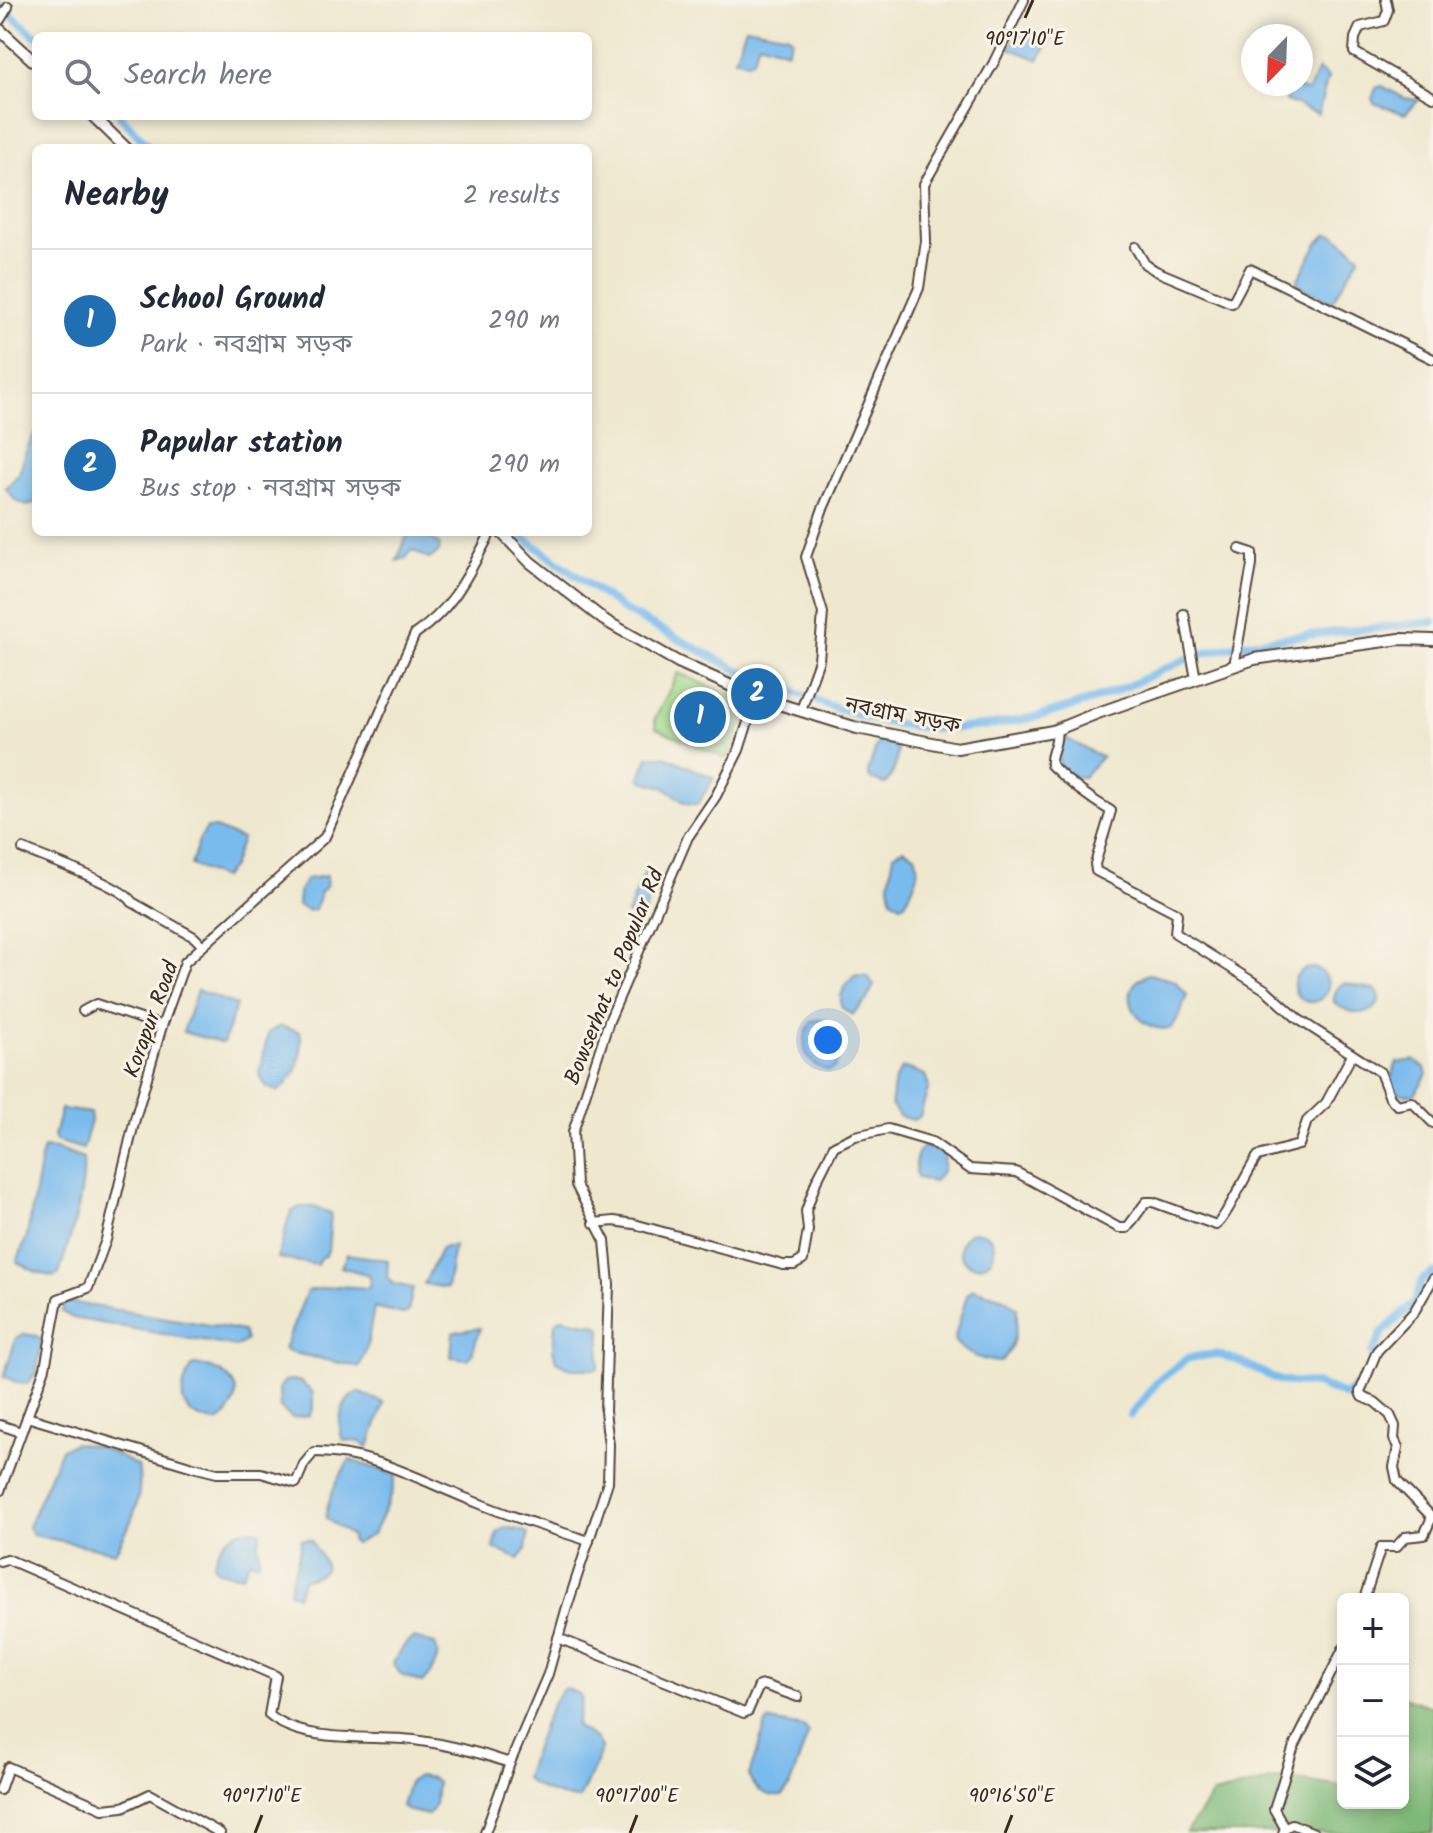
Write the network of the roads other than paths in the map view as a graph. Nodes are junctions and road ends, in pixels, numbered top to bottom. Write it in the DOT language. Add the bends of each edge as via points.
graph roads {
  1 [pos="1024,0"];
  2 [pos="1386,0"];
  3 [pos="8,7"];
  4 [pos="0,22"];
  5 [pos="4,34"];
  6 [pos="32,59"];
  7 [pos="1433,97"];
  8 [pos="97,120"];
  9 [pos="122,144"];
  10 [pos="1135,247"];
  11 [pos="1433,359"];
  12 [pos="489,536"];
  13 [pos="505,536"];
  14 [pos="1240,549"];
  15 [pos="1184,614"];
  16 [pos="1433,640"];
  17 [pos="1234,666"];
  18 [pos="1196,679"];
  19 [pos="756,697"];
  20 [pos="801,710"];
  21 [pos="1056,730"];
  22 [pos="23,849"];
  23 [pos="203,946"];
  24 [pos="83,1011"];
  25 [pos="162,1026"];
  26 [pos="1352,1055"];
  27 [pos="1433,1123"];
  28 [pos="594,1223"];
  29 [pos="1433,1279"];
  30 [pos="27,1417"];
  31 [pos="0,1425"];
  32 [pos="21,1432"];
  33 [pos="0,1491"];
  34 [pos="589,1541"];
  35 [pos="0,1561"];
  36 [pos="1366,1593"];
  37 [pos="558,1638"];
  38 [pos="1337,1661"];
  39 [pos="798,1697"];
  40 [pos="510,1763"];
  41 [pos="0,1790"];
  42 [pos="1284,1830"];
  43 [pos="220,1833"];
  44 [pos="485,1833"];
  45 [pos="1314,1833"];
  1 -- 20 [label="street" via="924,184 926,241 919,288 806,557 823,613 819,660"];
  2 -- 7 [label="street" via="1384,21 1360,27 1354,52"];
  3 -- 4 [label="street"];
  4 -- 5 [label="street"];
  5 -- 6 [label="main road"];
  8 -- 9 [label="main road"];
  10 -- 11 [label="street" via="1156,271 1232,303 1250,269"];
  12 -- 23 [label="street, Korapur Road" via="453,601 415,634 325,837"];
  13 -- 19 [label="main road, নবগ্রাম সড়ক" via="604,620 678,662"];
  14 -- 17 [label="street" via="1252,553 1252,565"];
  15 -- 18 [label="street"];
  16 -- 17 [label="main road, নবগ্রাম সড়ক" via="1400,639"];
  17 -- 18 [label="main road, নবগ্রাম সড়ক"];
  18 -- 21 [label="main road, নবগ্রাম সড়ক"];
  19 -- 20 [label="main road, নবগ্রাম সড়ক"];
  19 -- 28 [label="street, Bowserhat to Popular Rd" via="739,750 688,837 588,1080 573,1132 576,1185"];
  20 -- 21 [label="main road, নবগ্রাম সড়ক" via="857,728 957,748"];
  21 -- 26 [label="street" via="1051,765 1083,795 1111,811 1096,871 1175,912 1175,933 1266,990"];
  22 -- 23 [label="street" via="128,895"];
  23 -- 25 [label="street, Korapur Road" via="185,962"];
  24 -- 25 [label="street" via="96,1004"];
  25 -- 30 [label="street, Korapur Road" via="106,1240 88,1288 58,1299 45,1368"];
  26 -- 27 [label="street" via="1380,1072 1397,1105 1412,1102"];
  26 -- 28 [label="street" via="1326,1103 1307,1121 1299,1145 1258,1156 1216,1225 1146,1202 1127,1228 1119,1228 1016,1172 970,1169 932,1142 888,1129 834,1146 806,1211 803,1260 794,1265 634,1224"];
  28 -- 34 [label="street, Bowserhat to Popular Rd" via="605,1241 609,1284 609,1445 608,1482"];
  29 -- 36 [label="street" via="1414,1312 1377,1351 1360,1388 1362,1397 1387,1411 1395,1426 1397,1481 1432,1517 1424,1535 1405,1537 1396,1547 1381,1547"];
  30 -- 32 [label="street, Korapur Road"];
  30 -- 34 [label="street" via="217,1473 261,1473 296,1483 314,1452 362,1456"];
  31 -- 32 [label="street"];
  32 -- 33 [label="street, Korapur Road"];
  34 -- 37 [label="street, Bowserhat to Popular Rd"];
  35 -- 40 [label="street" via="51,1576 276,1676 269,1715 276,1722 299,1731 444,1744"];
  37 -- 39 [label="street" via="744,1713 759,1686"];
  37 -- 40 [label="street, Bowserhat to Popular Rd"];
  38 -- 42 [label="street" via="1293,1749 1274,1809"];
  40 -- 44 [label="street, Bowserhat to Popular Rd"];
  41 -- 43 [label="street" via="8,1767 103,1809 123,1807 150,1794"];
  42 -- 45 [label="street" via="1292,1824"];
}
